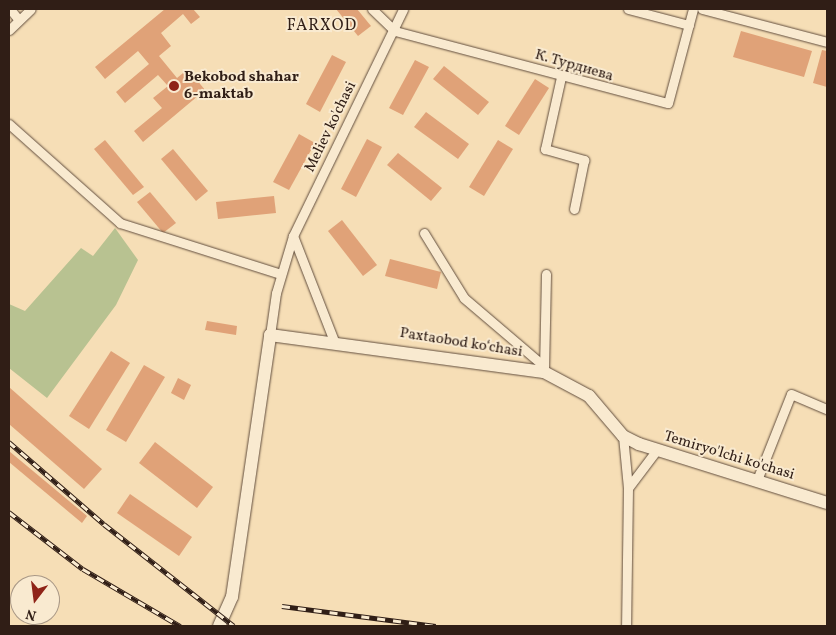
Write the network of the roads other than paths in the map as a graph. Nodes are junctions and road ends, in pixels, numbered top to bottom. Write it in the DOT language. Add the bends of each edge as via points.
graph roads {
  1 [pos="10,9"];
  2 [pos="32,9"];
  3 [pos="372,9"];
  4 [pos="403,9"];
  5 [pos="628,9"];
  6 [pos="693,9"];
  7 [pos="702,9"];
  8 [pos="19,20"];
  9 [pos="689,25"];
  10 [pos="9,30"];
  11 [pos="395,30"];
  12 [pos="827,42"];
  13 [pos="561,77"];
  14 [pos="9,124"];
  15 [pos="574,209"];
  16 [pos="424,233"];
  17 [pos="293,236"];
  18 [pos="281,274"];
  19 [pos="546,274"];
  20 [pos="270,335"];
  21 [pos="334,340"];
  22 [pos="544,369"];
  23 [pos="827,409"];
  24 [pos="623,436"];
  25 [pos="656,451"];
  26 [pos="757,480"];
  27 [pos="628,488"];
  28 [pos="827,503"];
  29 [pos="219,626"];
  30 [pos="626,626"];
  1 -- 8 [label="street"];
  2 -- 8 [label="street"];
  3 -- 11 [label="street"];
  4 -- 11 [label="street, Meliev ko'chasi"];
  5 -- 9 [label="street"];
  6 -- 9 [label="street, К. Турдиева"];
  7 -- 12 [label="street"];
  8 -- 10 [label="street"];
  9 -- 13 [label="street, К. Турдиева" via="668,103"];
  11 -- 13 [label="street, К. Турдиева"];
  11 -- 17 [label="street, Meliev ko'chasi"];
  13 -- 15 [label="street" via="545,149 584,160"];
  14 -- 18 [label="street" via="120,223"];
  16 -- 22 [label="street" via="464,298"];
  17 -- 18 [label="street, Meliev ko'chasi"];
  17 -- 21 [label="street"];
  18 -- 20 [label="street, Meliev ko'chasi"];
  19 -- 22 [label="street"];
  20 -- 21 [label="street, Paxtaobod ko‘chasi"];
  20 -- 29 [label="street" via="232,597"];
  21 -- 22 [label="street, Paxtaobod ko‘chasi"];
  22 -- 24 [label="street, Paxtaobod ko‘chasi" via="589,396"];
  23 -- 26 [label="street" via="791,394"];
  24 -- 25 [label="street, Temiryo'lchi ko'chasi"];
  24 -- 27 [label="street"];
  25 -- 26 [label="street, Temiryo'lchi ko'chasi"];
  25 -- 27 [label="street"];
  26 -- 28 [label="street, Temiryo'lchi ko'chasi"];
  27 -- 30 [label="street"];
}
